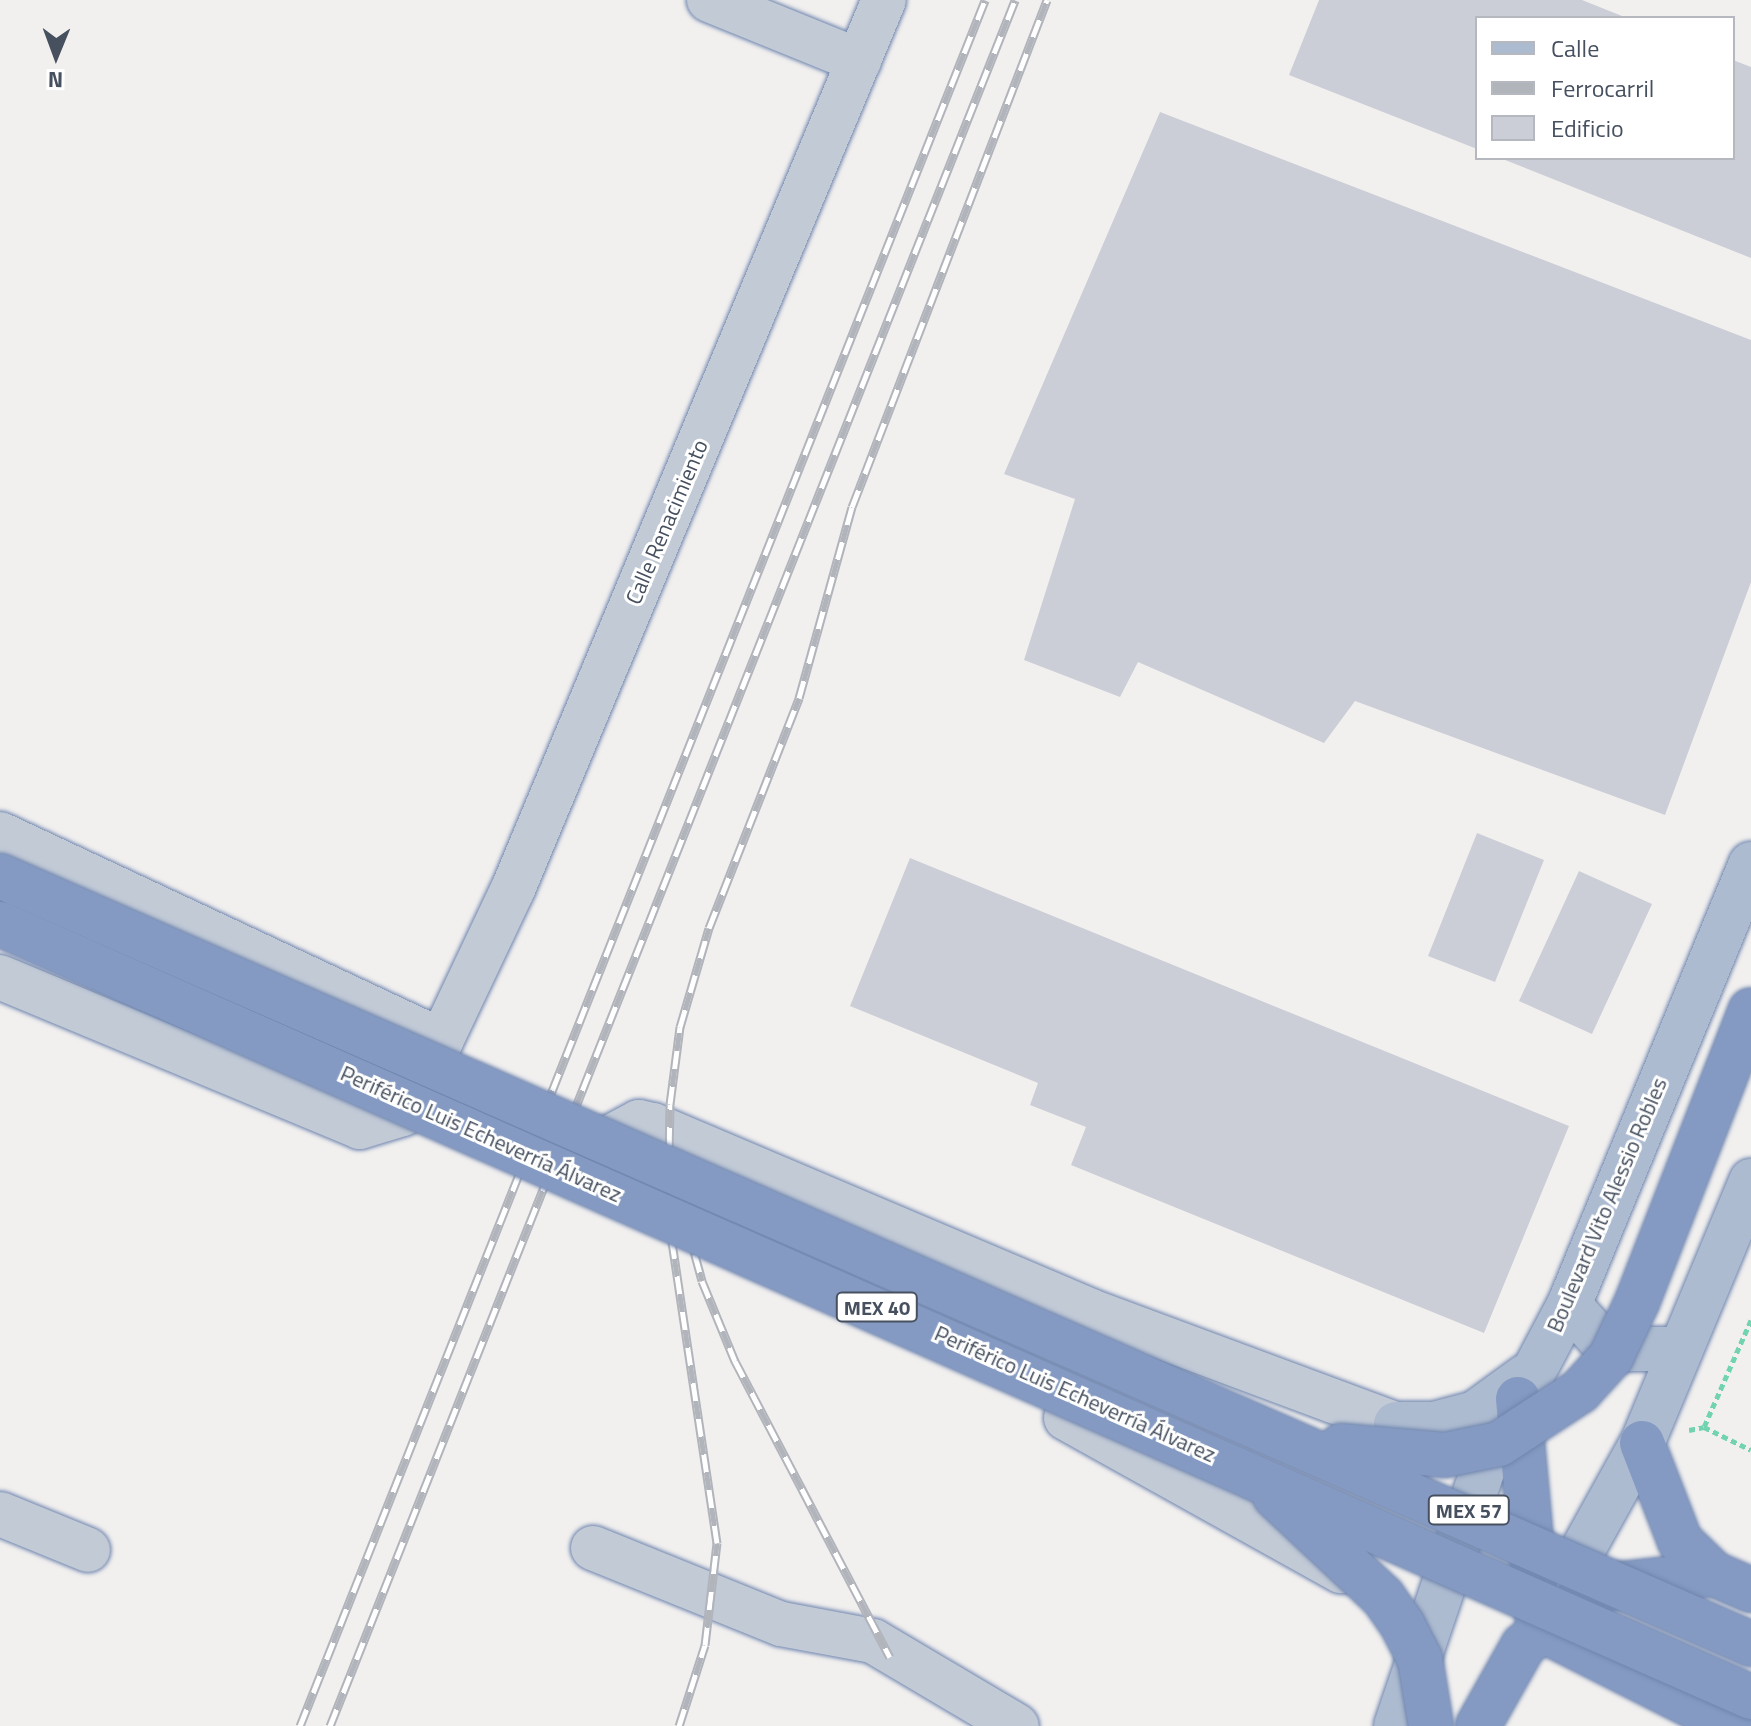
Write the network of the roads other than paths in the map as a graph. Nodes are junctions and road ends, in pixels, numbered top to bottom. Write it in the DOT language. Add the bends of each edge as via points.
graph roads {
  1 [pos="709,0"];
  2 [pos="884,0"];
  3 [pos="859,61"];
  4 [pos="0,834"];
  5 [pos="1751,864"];
  6 [pos="0,876"];
  7 [pos="0,924"];
  8 [pos="0,977"];
  9 [pos="1751,1010"];
  10 [pos="422,1031"];
  11 [pos="1751,1181"];
  12 [pos="1569,1305"];
  13 [pos="1681,1349"];
  14 [pos="1528,1381"];
  15 [pos="1396,1424"];
  16 [pos="1266,1428"];
  17 [pos="1642,1443"];
  18 [pos="1484,1466"];
  19 [pos="1244,1468"];
  20 [pos="0,1514"];
  21 [pos="593,1548"];
  22 [pos="88,1550"];
  23 [pos="1343,1573"];
  24 [pos="1732,1582"];
  25 [pos="1539,1628"];
  26 [pos="1751,1644"];
  27 [pos="1751,1697"];
  28 [pos="1685,1704"];
  29 [pos="1408,1725"];
  30 [pos="1017,1726"];
  31 [pos="1478,1726"];
  32 [pos="1503,1726"];
  33 [pos="1733,1726"];
  1 -- 3 [label="street"];
  2 -- 3 [label="street, Calle Renacimiento"];
  3 -- 10 [label="street, Calle Renacimiento" via="513,889"];
  4 -- 10 [label="street"];
  5 -- 12 [label="main road, Boulevard Vito Alessio Robles"];
  6 -- 16 [label="highway, Periférico Luis Echeverría Álvarez / MEX 40, bridge"];
  7 -- 19 [label="highway, Periférico Luis Echeverría Álvarez / MEX 40, bridge"];
  8 -- 10 [label="street, Calle Renacimiento" via="360,1127 403,1114"];
  9 -- 16 [label="highway, bridge" via="1637,1302 1611,1357 1580,1391 1499,1444 1445,1455 1370,1451"];
  11 -- 13 [label="main road"];
  12 -- 13 [label="main road" via="1598,1337 1624,1349"];
  12 -- 14 [label="main road, Boulevard Vito Alessio Robles / MEX 57"];
  13 -- 17 [label="main road"];
  14 -- 15 [label="main road" via="1475,1413 1434,1424"];
  14 -- 18 [label="main road, Boulevard Vito Alessio Robles / MEX 57"];
  14 -- 25 [label="highway"];
  15 -- 18 [label="street, Periférico Luis Echeverría Álvarez"];
  15 -- 23 [label="street" via="1416,1462 1419,1504 1391,1553 1368,1569"];
  15 -- 23 [label="street, Periférico Luis Echeverría Álvarez" via="1091,1311 653,1125 625,1127 597,1156 589,1186 614,1218 1113,1439"];
  16 -- 26 [label="highway, Periférico Luis Echeverría Álvarez / MEX 40, bridge"];
  17 -- 24 [label="highway" via="1680,1541"];
  17 -- 25 [label="main road"];
  18 -- 25 [label="main road"];
  18 -- 29 [label="main road, Boulevard Vito Alessio Robles / MEX 57"];
  19 -- 27 [label="highway, Periférico Luis Echeverría Álvarez / MEX 40, bridge"];
  19 -- 29 [label="highway, bridge" via="1383,1597 1420,1659"];
  20 -- 22 [label="street"];
  21 -- 30 [label="street" via="781,1624 873,1641"];
  23 -- 29 [label="street" via="1384,1626"];
  24 -- 25 [label="highway" via="1623,1584 1579,1598"];
  24 -- 28 [label="highway" via="1689,1591 1672,1617 1665,1647 1670,1677"];
  25 -- 28 [label="highway"];
  25 -- 31 [label="highway" via="1506,1669"];
  25 -- 32 [label="main road"];
  28 -- 33 [label="highway"];
}
